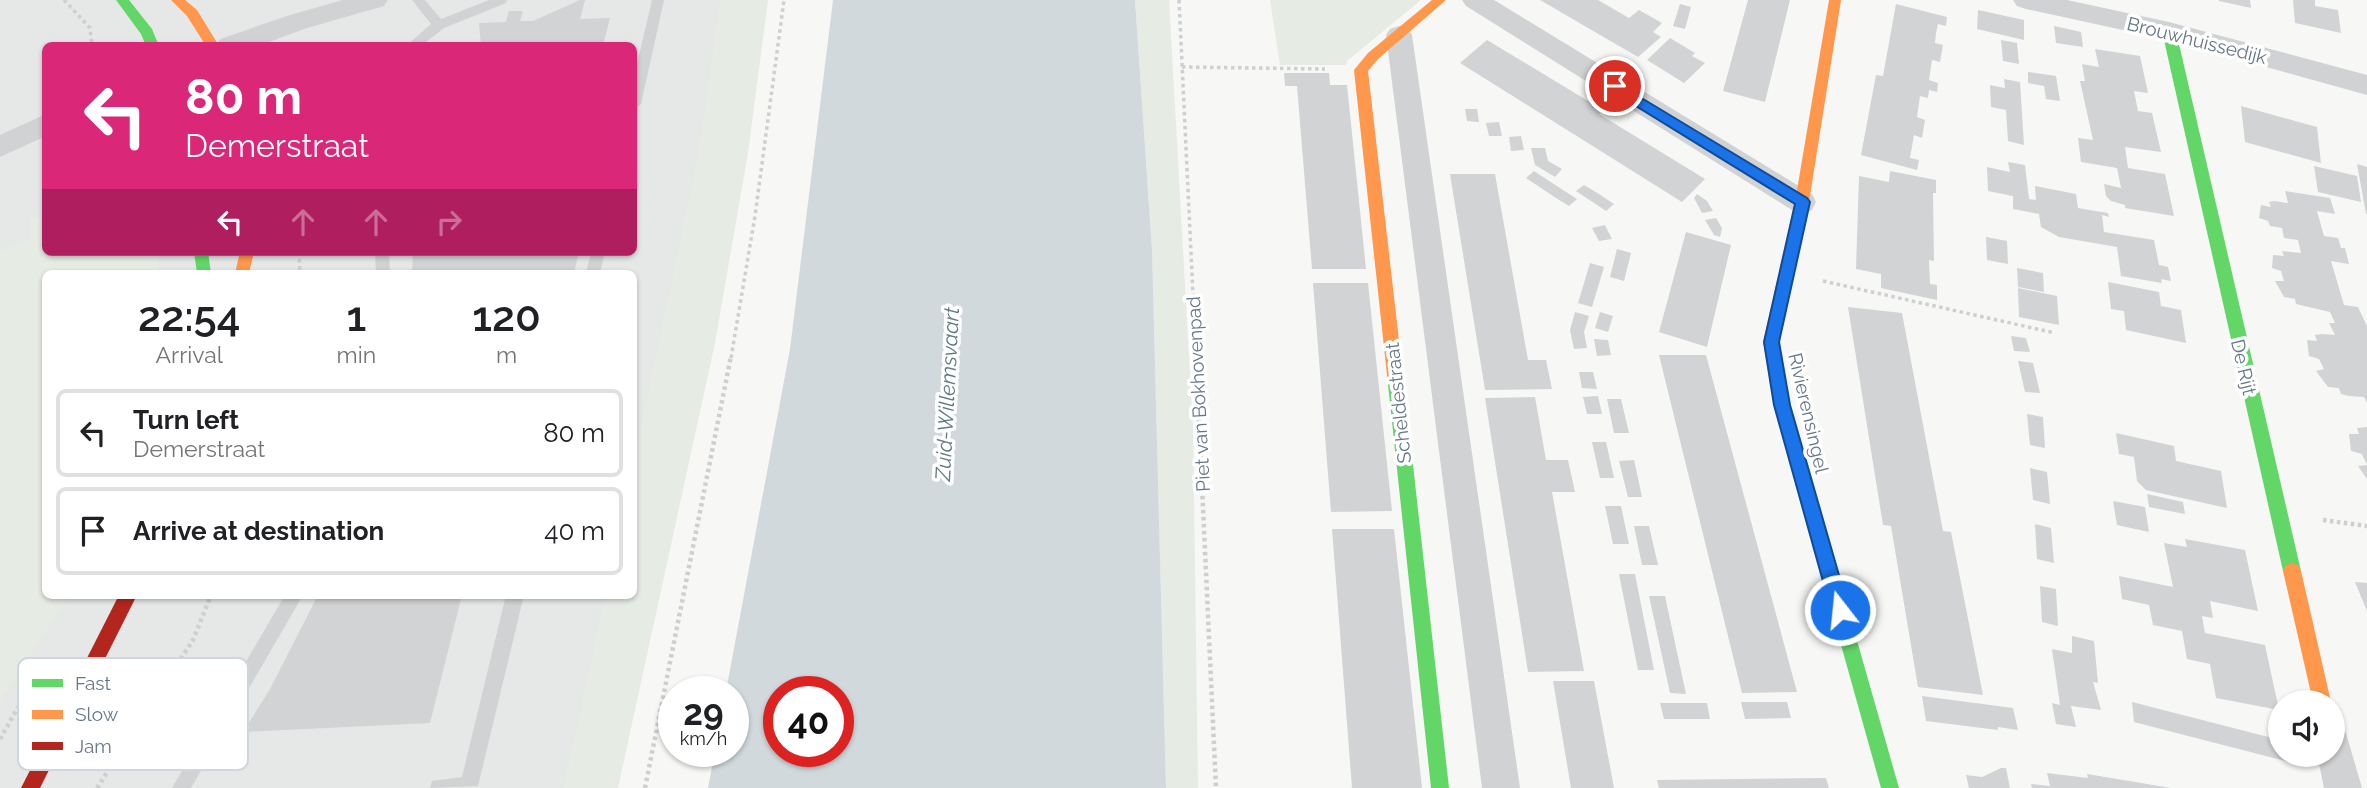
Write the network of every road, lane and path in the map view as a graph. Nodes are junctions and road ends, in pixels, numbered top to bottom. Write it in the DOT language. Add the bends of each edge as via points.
graph roads {
  1 [pos="64,0"];
  2 [pos="122,0"];
  3 [pos="177,0"];
  4 [pos="418,0"];
  5 [pos="501,0"];
  6 [pos="658,0"];
  7 [pos="784,0"];
  8 [pos="1179,0"];
  9 [pos="1440,0"];
  10 [pos="1475,0"];
  11 [pos="1835,0"];
  12 [pos="2026,0"];
  13 [pos="372,1"];
  14 [pos="439,25"];
  15 [pos="2169,31"];
  16 [pos="1399,35"];
  17 [pos="92,42"];
  18 [pos="151,42"];
  19 [pos="210,42"];
  20 [pos="240,42"];
  21 [pos="301,42"];
  22 [pos="417,42"];
  23 [pos="1182,67"];
  24 [pos="1361,70"];
  25 [pos="2367,85"];
  26 [pos="637,91"];
  27 [pos="42,126"];
  28 [pos="42,139"];
  29 [pos="0,149"];
  30 [pos="1802,202"];
  31 [pos="1787,273"];
  32 [pos="2055,333"];
  33 [pos="126,599"];
  34 [pos="209,599"];
  35 [pos="292,599"];
  36 [pos="514,599"];
  37 [pos="48,655"];
  38 [pos="46,658"];
  39 [pos="96,658"];
  40 [pos="181,658"];
  41 [pos="248,674"];
  42 [pos="2319,690"];
  43 [pos="18,708"];
  44 [pos="0,739"];
  45 [pos="2338,767"];
  46 [pos="39,770"];
  47 [pos="109,770"];
  48 [pos="192,770"];
  49 [pos="30,788"];
  50 [pos="97,788"];
  51 [pos="181,788"];
  52 [pos="439,788"];
  53 [pos="645,788"];
  54 [pos="1216,788"];
  55 [pos="1440,788"];
  56 [pos="1501,788"];
  57 [pos="1891,788"];
  58 [pos="2343,788"];
  1 -- 17 [label="path" via="90,28"];
  2 -- 18 [label="street"];
  3 -- 19 [label="street" via="192,13"];
  4 -- 14 [label="lane"];
  5 -- 14 [label="lane"];
  6 -- 26 [label="lane"];
  7 -- 53 [label="path" via="722,412"];
  8 -- 23 [label="path, Piet van Bokhovenpad"];
  9 -- 16 [label="street"];
  10 -- 30 [label="street"];
  11 -- 30 [label="street, Rivierensingel"];
  12 -- 15 [label="street, Brouwhuissedijk"];
  13 -- 20 [label="street"];
  13 -- 21 [label="street"];
  14 -- 22 [label="lane"];
  15 -- 25 [label="street, Brouwhuissedijk"];
  15 -- 42 [label="street, De Rijt"];
  16 -- 24 [label="street"];
  16 -- 56 [label="street"];
  23 -- 24 [label="path"];
  23 -- 54 [label="path, Piet van Bokhovenpad"];
  24 -- 55 [label="street, Scheldestraat"];
  27 -- 29 [label="street"];
  28 -- 29 [label="street"];
  30 -- 31 [label="street, Rivierensingel"];
  31 -- 32 [label="path"];
  31 -- 57 [label="street, Rivierensingel" via="1772,342 1782,405"];
  33 -- 39 [label="street"];
  34 -- 40 [label="path"];
  35 -- 41 [label="lane"];
  36 -- 52 [label="lane" via="469,786"];
  37 -- 38 [label="path"];
  43 -- 44 [label="path"];
  45 -- 58 [label="street"];
  46 -- 49 [label="street"];
  47 -- 50 [label="path"];
  48 -- 51 [label="lane"];
}
